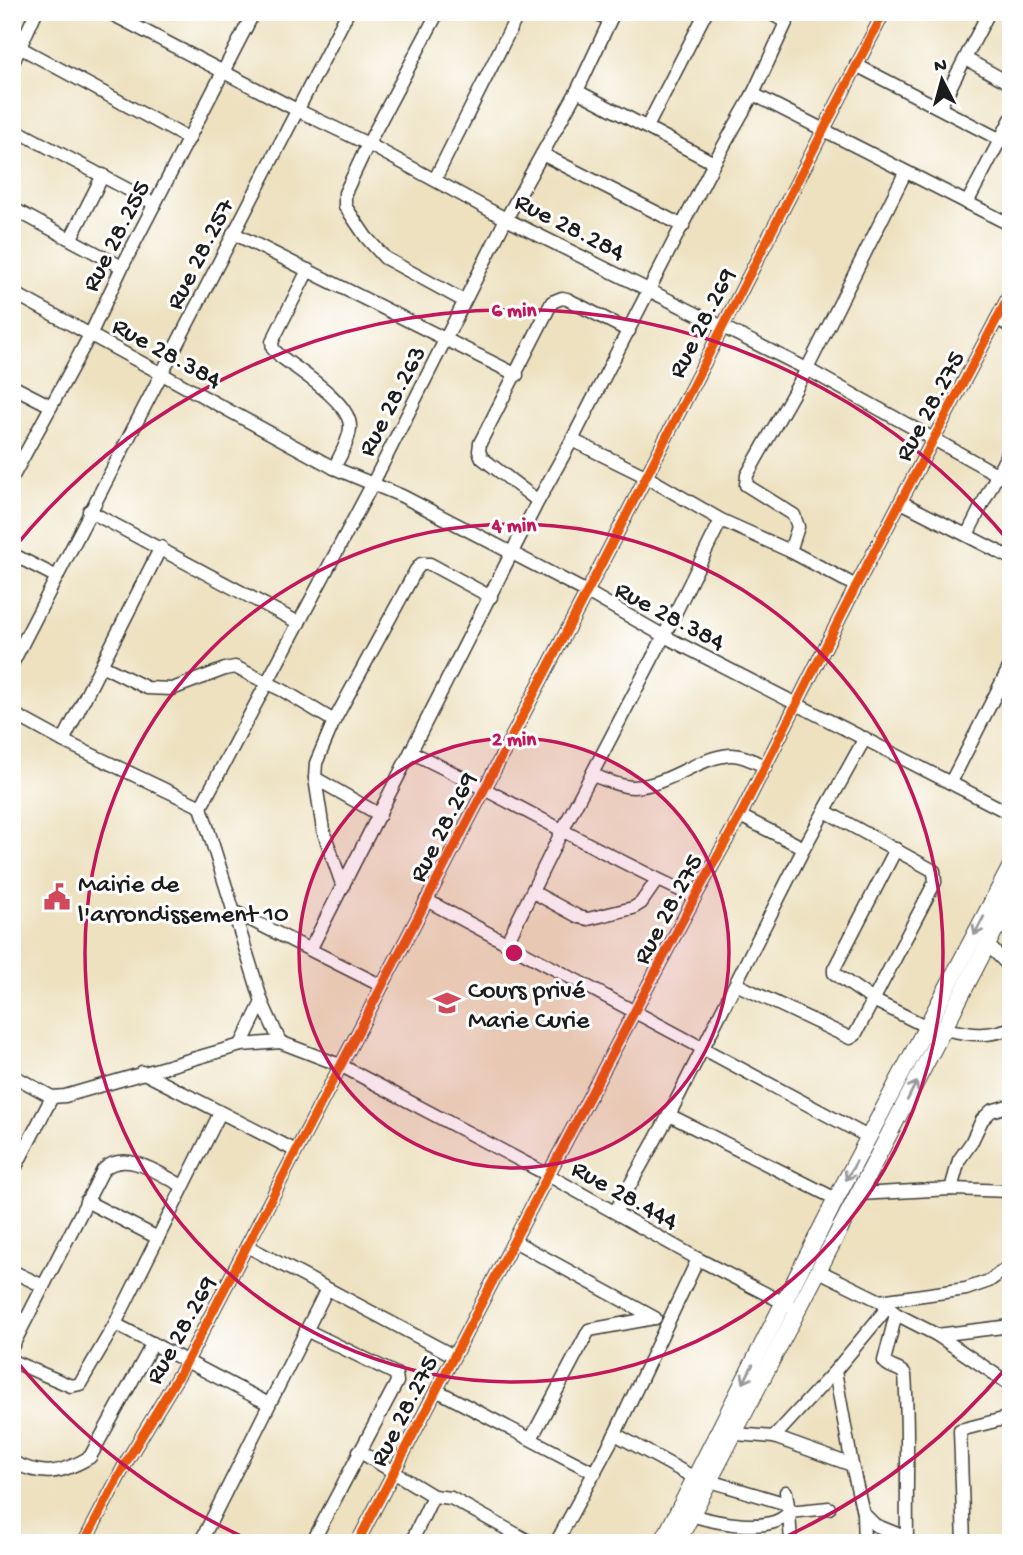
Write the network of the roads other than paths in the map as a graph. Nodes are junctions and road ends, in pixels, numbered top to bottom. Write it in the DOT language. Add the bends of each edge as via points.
graph roads {
  1 [pos="36,12"];
  2 [pos="108,12"];
  3 [pos="254,12"];
  4 [pos="348,12"];
  5 [pos="438,12"];
  6 [pos="519,12"];
  7 [pos="594,12"];
  8 [pos="706,12"];
  9 [pos="768,12"];
  10 [pos="884,12"];
  11 [pos="989,12"];
  12 [pos="612,16"];
  13 [pos="788,17"];
  14 [pos="22,48"];
  15 [pos="966,59"];
  16 [pos="12,65"];
  17 [pos="856,65"];
  18 [pos="225,73"];
  19 [pos="1011,84"];
  20 [pos="577,91"];
  21 [pos="753,94"];
  22 [pos="940,107"];
  23 [pos="296,110"];
  24 [pos="1011,119"];
  25 [pos="647,127"];
  26 [pos="12,128"];
  27 [pos="823,130"];
  28 [pos="189,139"];
  29 [pos="999,139"];
  30 [pos="368,144"];
  31 [pos="542,154"];
  32 [pos="714,163"];
  33 [pos="905,173"];
  34 [pos="103,175"];
  35 [pos="435,179"];
  36 [pos="967,203"];
  37 [pos="155,204"];
  38 [pos="12,208"];
  39 [pos="506,219"];
  40 [pos="1011,225"];
  41 [pos="683,226"];
  42 [pos="233,233"];
  43 [pos="71,238"];
  44 [pos="122,267"];
  45 [pos="308,270"];
  46 [pos="650,290"];
  47 [pos="12,292"];
  48 [pos="1011,292"];
  49 [pos="464,301"];
  50 [pos="998,319"];
  51 [pos="723,325"];
  52 [pos="1011,327"];
  53 [pos="629,331"];
  54 [pos="91,333"];
  55 [pos="446,340"];
  56 [pos="807,369"];
  57 [pos="163,375"];
  58 [pos="517,375"];
  59 [pos="12,386"];
  60 [pos="51,406"];
  61 [pos="933,439"];
  62 [pos="572,440"];
  63 [pos="1011,447"];
  64 [pos="334,468"];
  65 [pos="13,474"];
  66 [pos="997,474"];
  67 [pos="645,476"];
  68 [pos="1011,482"];
  69 [pos="373,483"];
  70 [pos="538,501"];
  71 [pos="901,502"];
  72 [pos="89,511"];
  73 [pos="720,520"];
  74 [pos="967,535"];
  75 [pos="161,547"];
  76 [pos="789,551"];
  77 [pos="12,554"];
  78 [pos="512,554"];
  79 [pos="1011,558"];
  80 [pos="57,577"];
  81 [pos="856,586"];
  82 [pos="587,592"];
  83 [pos="491,597"];
  84 [pos="299,623"];
  85 [pos="664,636"];
  86 [pos="12,664"];
  87 [pos="1011,664"];
  88 [pos="103,666"];
  89 [pos="267,683"];
  90 [pos="798,703"];
  91 [pos="12,713"];
  92 [pos="334,721"];
  93 [pos="865,738"];
  94 [pos="63,741"];
  95 [pos="411,752"];
  96 [pos="766,767"];
  97 [pos="592,775"];
  98 [pos="315,778"];
  99 [pos="951,782"];
  100 [pos="484,787"];
  101 [pos="201,807"];
  102 [pos="825,811"];
  103 [pos="1011,814"];
  104 [pos="380,815"];
  105 [pos="740,816"];
  106 [pos="562,831"];
  107 [pos="804,848"];
  108 [pos="897,849"];
  109 [pos="1011,866"];
  110 [pos="657,880"];
  111 [pos="343,887"];
  112 [pos="533,892"];
  113 [pos="695,897"];
  114 [pos="1011,899"];
  115 [pos="426,900"];
  116 [pos="233,911"];
  117 [pos="1003,929"];
  118 [pos="508,942"];
  119 [pos="988,945"];
  120 [pos="311,948"];
  121 [pos="1011,968"];
  122 [pos="736,984"];
  123 [pos="382,986"];
  124 [pos="873,1000"];
  125 [pos="262,1002"];
  126 [pos="635,1011"];
  127 [pos="927,1027"];
  128 [pos="1011,1028"];
  129 [pos="944,1029"];
  130 [pos="281,1042"];
  131 [pos="241,1045"];
  132 [pos="701,1049"];
  133 [pos="341,1065"];
  134 [pos="142,1072"];
  135 [pos="12,1075"];
  136 [pos="52,1097"];
  137 [pos="1011,1105"];
  138 [pos="220,1113"];
  139 [pos="669,1115"];
  140 [pos="870,1138"];
  141 [pos="296,1152"];
  142 [pos="12,1174"];
  143 [pos="548,1175"];
  144 [pos="183,1186"];
  145 [pos="951,1189"];
  146 [pos="1011,1191"];
  147 [pos="859,1194"];
  148 [pos="836,1199"];
  149 [pos="86,1201"];
  150 [pos="615,1212"];
  151 [pos="158,1238"];
  152 [pos="514,1241"];
  153 [pos="247,1246"];
  154 [pos="698,1259"];
  155 [pos="1011,1265"];
  156 [pos="12,1271"];
  157 [pos="819,1271"];
  158 [pos="43,1286"];
  159 [pos="327,1289"];
  160 [pos="784,1303"];
  161 [pos="888,1307"];
  162 [pos="799,1310"];
  163 [pos="654,1318"];
  164 [pos="667,1323"];
  165 [pos="115,1324"];
  166 [pos="1011,1325"];
  167 [pos="306,1330"];
  168 [pos="937,1335"];
  169 [pos="153,1343"];
  170 [pos="12,1347"];
  171 [pos="454,1356"];
  172 [pos="12,1362"];
  173 [pos="187,1362"];
  174 [pos="835,1371"];
  175 [pos="1011,1385"];
  176 [pos="438,1391"];
  177 [pos="269,1404"];
  178 [pos="1011,1417"];
  179 [pos="615,1434"];
  180 [pos="734,1434"];
  181 [pos="774,1437"];
  182 [pos="531,1439"];
  183 [pos="359,1451"];
  184 [pos="12,1462"];
  185 [pos="852,1465"];
  186 [pos="595,1473"];
  187 [pos="394,1474"];
  188 [pos="703,1480"];
  189 [pos="432,1496"];
  190 [pos="787,1503"];
  191 [pos="829,1508"];
  192 [pos="863,1513"];
  193 [pos="691,1516"];
  194 [pos="511,1538"];
  195 [pos="907,1540"];
  196 [pos="84,1543"];
  197 [pos="200,1543"];
  198 [pos="312,1543"];
  199 [pos="357,1543"];
  200 [pos="411,1543"];
  201 [pos="531,1543"];
  202 [pos="556,1543"];
  203 [pos="662,1543"];
  204 [pos="677,1543"];
  205 [pos="791,1543"];
  206 [pos="864,1543"];
  207 [pos="964,1543"];
  1 -- 14 [label="street"];
  2 -- 18 [label="street, Rue 28.284"];
  3 -- 18 [label="street, Rue 28.255"];
  4 -- 23 [label="street, Rue 28.257"];
  5 -- 30 [label="street"];
  6 -- 35 [label="street"];
  7 -- 12 [label="street"];
  8 -- 25 [label="street"];
  9 -- 13 [label="street"];
  10 -- 17 [label="street, Rue 28.269"];
  11 -- 15 [label="street"];
  12 -- 20 [label="street, Rue 28.263"];
  13 -- 21 [label="street"];
  14 -- 16 [label="street"];
  14 -- 28 [label="street"];
  15 -- 19 [label="street"];
  15 -- 22 [label="street"];
  17 -- 22 [label="street"];
  17 -- 27 [label="street, Rue 28.269"];
  18 -- 23 [label="street, Rue 28.284"];
  18 -- 28 [label="street, Rue 28.255"];
  20 -- 25 [label="street"];
  20 -- 31 [label="street, Rue 28.263"];
  21 -- 27 [label="street"];
  21 -- 32 [label="street"];
  22 -- 29 [label="street"];
  23 -- 30 [label="street, Rue 28.284"];
  23 -- 42 [label="street, Rue 28.257"];
  24 -- 29 [label="street"];
  25 -- 32 [label="street"];
  26 -- 34 [label="street"];
  27 -- 33 [label="street"];
  27 -- 51 [label="street, Rue 28.269"];
  28 -- 37 [label="street, Rue 28.255"];
  29 -- 36 [label="street"];
  30 -- 35 [label="street, Rue 28.284"];
  30 -- 49 [label="street" via="345,192 350,215 386,258"];
  31 -- 39 [label="street, Rue 28.263"];
  31 -- 41 [label="street"];
  32 -- 41 [label="street"];
  33 -- 36 [label="street"];
  33 -- 56 [label="street"];
  34 -- 37 [label="street"];
  34 -- 43 [label="street"];
  35 -- 39 [label="street, Rue 28.284"];
  36 -- 40 [label="street"];
  37 -- 44 [label="street, Rue 28.255"];
  38 -- 43 [label="street"];
  39 -- 46 [label="street, Rue 28.284"];
  39 -- 49 [label="street, Rue 28.263"];
  41 -- 46 [label="street"];
  42 -- 45 [label="street"];
  42 -- 57 [label="street, Rue 28.257"];
  43 -- 44 [label="street"];
  44 -- 54 [label="street, Rue 28.255"];
  45 -- 55 [label="street"];
  45 -- 64 [label="street" via="272,342 280,356 341,404 350,420"];
  46 -- 51 [label="street, Rue 28.284"];
  46 -- 53 [label="street"];
  47 -- 54 [label="street, Rue 28.384"];
  48 -- 50 [label="street, Rue 28.275"];
  49 -- 55 [label="street, Rue 28.263"];
  50 -- 52 [label="street"];
  50 -- 61 [label="street, Rue 28.275"];
  51 -- 56 [label="street, Rue 28.284"];
  51 -- 67 [label="street, Rue 28.269"];
  53 -- 58 [label="street" via="567,299 556,300"];
  53 -- 62 [label="street"];
  54 -- 57 [label="street, Rue 28.384"];
  54 -- 60 [label="street, Rue 28.255"];
  55 -- 58 [label="street"];
  55 -- 69 [label="street, Rue 28.263"];
  56 -- 61 [label="street, Rue 28.284"];
  56 -- 76 [label="street" via="746,481 794,515 798,527"];
  57 -- 64 [label="street, Rue 28.384"];
  57 -- 72 [label="street, Rue 28.257"];
  58 -- 70 [label="street" via="479,451"];
  59 -- 60 [label="street"];
  60 -- 65 [label="street, Rue 28.255"];
  61 -- 66 [label="street, Rue 28.284"];
  61 -- 71 [label="street, Rue 28.275"];
  62 -- 67 [label="street"];
  62 -- 70 [label="street"];
  63 -- 66 [label="street"];
  64 -- 69 [label="street, Rue 28.384"];
  66 -- 68 [label="street, Rue 28.284"];
  66 -- 74 [label="street"];
  67 -- 73 [label="street"];
  67 -- 82 [label="street, Rue 28.269"];
  69 -- 78 [label="street, Rue 28.384"];
  69 -- 84 [label="street, Rue 28.263"];
  70 -- 78 [label="street"];
  71 -- 74 [label="street"];
  71 -- 81 [label="street, Rue 28.275"];
  72 -- 75 [label="street"];
  72 -- 80 [label="street, Rue 28.257"];
  73 -- 76 [label="street"];
  73 -- 85 [label="street"];
  74 -- 79 [label="street"];
  75 -- 84 [label="street"];
  75 -- 88 [label="street"];
  76 -- 81 [label="street"];
  77 -- 80 [label="street"];
  78 -- 82 [label="street, Rue 28.384"];
  78 -- 83 [label="street"];
  80 -- 86 [label="street, Rue 28.257"];
  81 -- 90 [label="street, Rue 28.275"];
  82 -- 85 [label="street, Rue 28.384"];
  82 -- 100 [label="street, Rue 28.269"];
  83 -- 92 [label="street" via="430,564 421,564"];
  83 -- 95 [label="street"];
  84 -- 89 [label="street, Rue 28.263"];
  85 -- 90 [label="street, Rue 28.384"];
  85 -- 97 [label="street"];
  87 -- 99 [label="street"];
  88 -- 89 [label="street" via="147,688 172,690 235,667"];
  88 -- 94 [label="street"];
  89 -- 92 [label="street"];
  89 -- 101 [label="street, Rue 28.263"];
  90 -- 93 [label="street, Rue 28.384"];
  90 -- 96 [label="street, Rue 28.275"];
  91 -- 94 [label="street"];
  92 -- 98 [label="street" via="316,763"];
  93 -- 99 [label="street, Rue 28.384"];
  93 -- 102 [label="street"];
  94 -- 101 [label="street"];
  95 -- 100 [label="street"];
  95 -- 104 [label="street"];
  96 -- 97 [label="street" via="732,754 657,783 631,787"];
  96 -- 105 [label="street, Rue 28.275"];
  97 -- 106 [label="street"];
  98 -- 104 [label="street"];
  98 -- 111 [label="street" via="323,830"];
  99 -- 103 [label="street, Rue 28.384"];
  100 -- 106 [label="street"];
  100 -- 115 [label="street, Rue 28.269"];
  101 -- 116 [label="street"];
  102 -- 107 [label="street"];
  102 -- 108 [label="street"];
  104 -- 111 [label="street"];
  105 -- 107 [label="street"];
  105 -- 113 [label="street, Rue 28.275"];
  106 -- 110 [label="street"];
  106 -- 112 [label="street"];
  107 -- 122 [label="street"];
  108 -- 124 [label="street" via="834,969 836,976"];
  108 -- 124 [label="street" via="934,871 935,882"];
  109 -- 127 [label="main road, one-way"];
  110 -- 112 [label="street" via="634,908 588,919"];
  110 -- 113 [label="street"];
  111 -- 120 [label="street"];
  112 -- 118 [label="street"];
  113 -- 126 [label="street, Rue 28.275"];
  114 -- 117 [label="main road"];
  115 -- 118 [label="street"];
  115 -- 123 [label="street, Rue 28.269"];
  116 -- 120 [label="street"];
  116 -- 125 [label="street"];
  117 -- 119 [label="main road"];
  118 -- 126 [label="street"];
  119 -- 121 [label="street"];
  119 -- 129 [label="main road"];
  120 -- 123 [label="street"];
  122 -- 124 [label="street" via="850,1038"];
  122 -- 132 [label="street"];
  123 -- 133 [label="street, Rue 28.269"];
  124 -- 127 [label="street"];
  125 -- 130 [label="street"];
  125 -- 131 [label="street"];
  126 -- 132 [label="street"];
  126 -- 143 [label="street, Rue 28.275"];
  127 -- 140 [label="main road"];
  128 -- 129 [label="street" via="975,1036"];
  147 -- 129 [label="main road, one-way"];
  130 -- 131 [label="street"];
  130 -- 133 [label="street, Rue 28.444"];
  131 -- 134 [label="street"];
  132 -- 139 [label="street"];
  132 -- 140 [label="street"];
  133 -- 141 [label="street, Rue 28.269"];
  133 -- 143 [label="street, Rue 28.444"];
  134 -- 136 [label="street"];
  134 -- 138 [label="street"];
  135 -- 136 [label="street"];
  136 -- 142 [label="street"];
  137 -- 145 [label="street" via="991,1111 982,1120 959,1160"];
  138 -- 141 [label="street"];
  138 -- 144 [label="street"];
  139 -- 148 [label="street"];
  139 -- 150 [label="street"];
  140 -- 148 [label="main road, one-way"];
  141 -- 153 [label="street, Rue 28.269"];
  143 -- 150 [label="street, Rue 28.444"];
  143 -- 152 [label="street, Rue 28.275"];
  144 -- 149 [label="street" via="134,1162 114,1164 103,1170"];
  144 -- 151 [label="street"];
  145 -- 146 [label="street"];
  145 -- 147 [label="street"];
  147 -- 157 [label="main road"];
  148 -- 160 [label="main road"];
  149 -- 151 [label="street"];
  149 -- 158 [label="street"];
  150 -- 154 [label="street, Rue 28.444"];
  151 -- 165 [label="street"];
  152 -- 163 [label="street"];
  152 -- 171 [label="street, Rue 28.275"];
  153 -- 159 [label="street"];
  153 -- 173 [label="street, Rue 28.269"];
  154 -- 160 [label="street, Rue 28.444"];
  154 -- 164 [label="street"];
  155 -- 161 [label="street" via="989,1281 966,1289"];
  156 -- 158 [label="street"];
  157 -- 161 [label="street"];
  157 -- 162 [label="main road"];
  158 -- 170 [label="street"];
  159 -- 167 [label="street"];
  159 -- 171 [label="street"];
  160 -- 162 [label="street, Rue 28.444"];
  160 -- 188 [label="main road, one-way"];
  161 -- 168 [label="street"];
  161 -- 174 [label="street"];
  161 -- 195 [label="street" via="884,1361 905,1375"];
  162 -- 180 [label="main road"];
  163 -- 164 [label="street"];
  163 -- 182 [label="street" via="589,1331"];
  164 -- 179 [label="street"];
  165 -- 169 [label="street"];
  165 -- 172 [label="street" via="77,1386"];
  166 -- 168 [label="street"];
  167 -- 177 [label="street"];
  167 -- 183 [label="street" via="396,1374 397,1382"];
  168 -- 175 [label="street"];
  169 -- 173 [label="street"];
  169 -- 184 [label="street" via="90,1457 72,1468 51,1472 29,1470"];
  171 -- 176 [label="street, Rue 28.275"];
  173 -- 177 [label="street"];
  173 -- 196 [label="street, Rue 28.269"];
  174 -- 181 [label="street"];
  174 -- 185 [label="street"];
  176 -- 182 [label="street"];
  176 -- 187 [label="street, Rue 28.275"];
  177 -- 197 [label="street"];
  178 -- 207 [label="street" via="960,1430"];
  179 -- 186 [label="street"];
  179 -- 188 [label="street"];
  180 -- 181 [label="street"];
  180 -- 188 [label="main road"];
  181 -- 185 [label="street"];
  182 -- 186 [label="street"];
  183 -- 187 [label="street"];
  183 -- 198 [label="street"];
  185 -- 192 [label="street"];
  186 -- 202 [label="street"];
  187 -- 189 [label="street"];
  187 -- 199 [label="street, Rue 28.275"];
  188 -- 190 [label="street"];
  188 -- 193 [label="main road"];
  188 -- 203 [label="main road"];
  189 -- 194 [label="street" via="451,1498"];
  189 -- 200 [label="street"];
  190 -- 191 [label="street"];
  190 -- 193 [label="street" via="784,1518 760,1524 721,1524"];
  190 -- 205 [label="street"];
  192 -- 195 [label="street" via="875,1525"];
  192 -- 206 [label="street"];
  193 -- 204 [label="main road"];
  194 -- 201 [label="street"];
}
